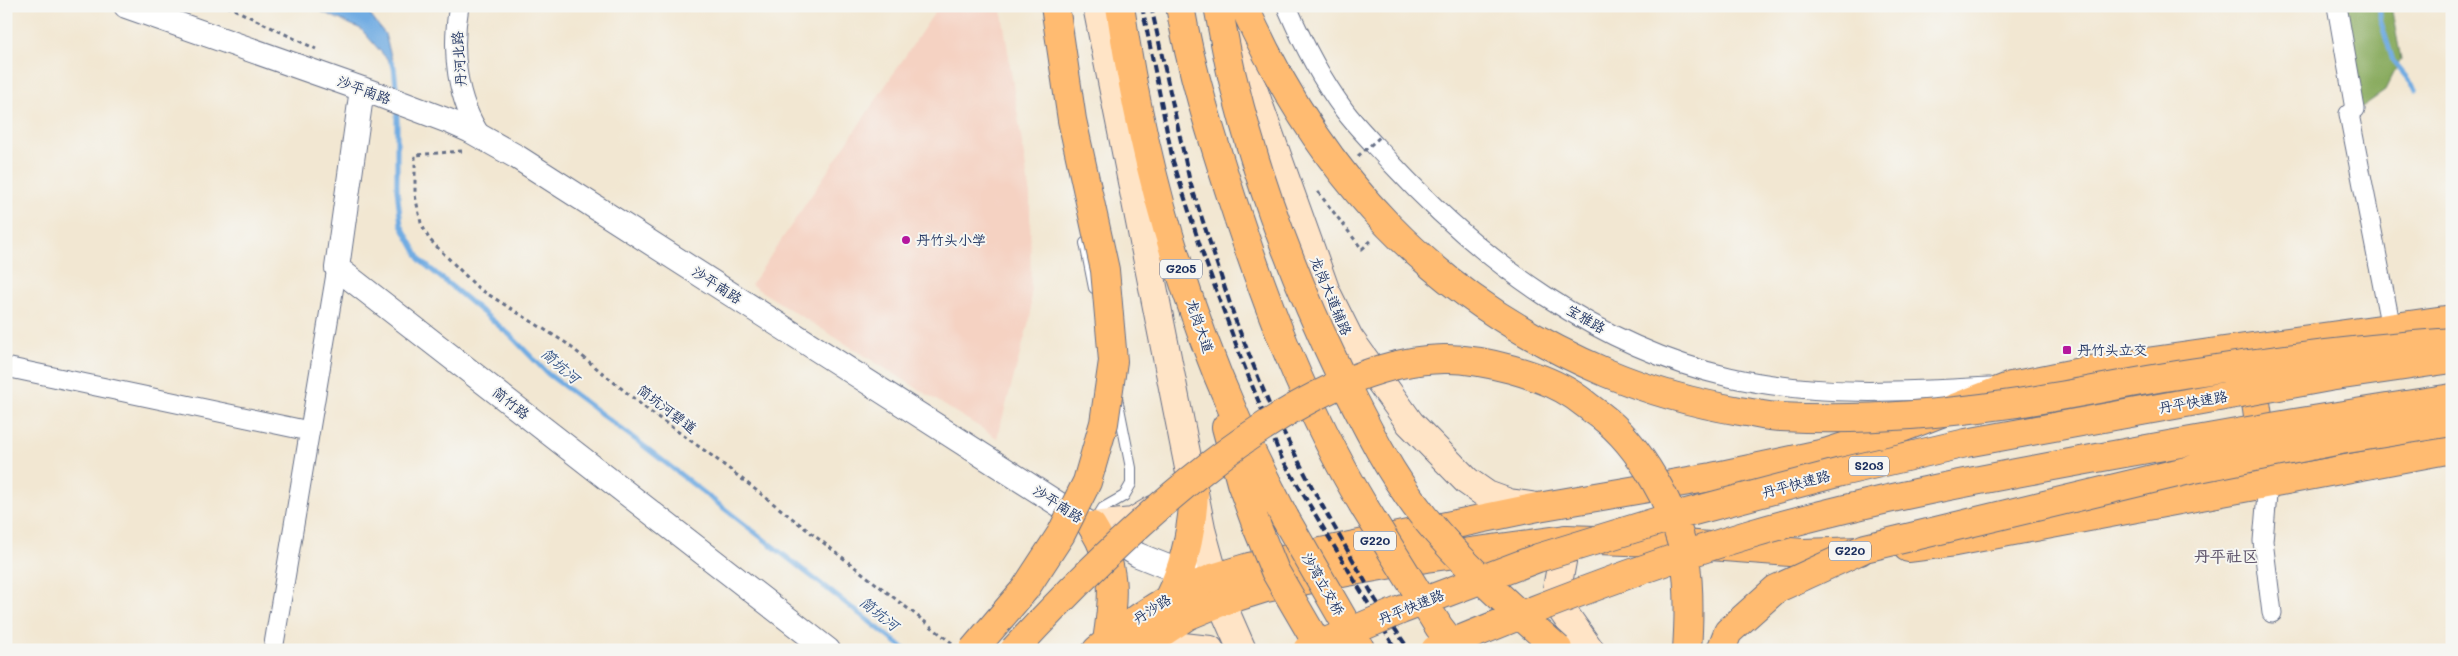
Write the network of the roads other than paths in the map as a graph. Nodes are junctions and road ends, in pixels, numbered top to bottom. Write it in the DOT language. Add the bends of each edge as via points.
graph roads {
  1 [pos="126,6"];
  2 [pos="459,6"];
  3 [pos="1048,6"];
  4 [pos="1055,6"];
  5 [pos="1098,6"];
  6 [pos="1120,6"];
  7 [pos="1180,6"];
  8 [pos="1200,6"];
  9 [pos="1218,6"];
  10 [pos="1223,6"];
  11 [pos="1244,6"];
  12 [pos="2337,6"];
  13 [pos="1288,9"];
  14 [pos="372,92"];
  15 [pos="1210,132"];
  16 [pos="487,140"];
  17 [pos="1074,180"];
  18 [pos="1082,228"];
  19 [pos="337,268"];
  20 [pos="2452,319"];
  21 [pos="2391,328"];
  22 [pos="2452,342"];
  23 [pos="2248,348"];
  24 [pos="2452,359"];
  25 [pos="1214,364"];
  26 [pos="6,367"];
  27 [pos="2011,386"];
  28 [pos="1824,390"];
  29 [pos="2452,398"];
  30 [pos="1179,416"];
  31 [pos="2452,422"];
  32 [pos="309,431"];
  33 [pos="1838,449"];
  34 [pos="2452,449"];
  35 [pos="2268,482"];
  36 [pos="1194,493"];
  37 [pos="1538,507"];
  38 [pos="1285,518"];
  39 [pos="1092,526"];
  40 [pos="1566,539"];
  41 [pos="1180,571"];
  42 [pos="1236,590"];
  43 [pos="1169,597"];
  44 [pos="2272,613"];
  45 [pos="1102,645"];
  46 [pos="1242,648"];
  47 [pos="966,649"];
  48 [pos="273,650"];
  49 [pos="828,650"];
  50 [pos="1014,650"];
  51 [pos="1136,650"];
  52 [pos="1210,650"];
  53 [pos="1307,650"];
  54 [pos="1320,650"];
  55 [pos="1361,650"];
  56 [pos="1435,650"];
  57 [pos="1456,650"];
  58 [pos="1559,650"];
  59 [pos="1590,650"];
  60 [pos="1688,650"];
  61 [pos="1721,650"];
  1 -- 14 [label="street, 沙平南路"];
  2 -- 16 [label="street, 丹河北路" via="458,77 470,119"];
  3 -- 17 [label="lane" via="1052,54"];
  4 -- 47 [label="main road, bridge" via="1072,120 1106,270 1114,360 1104,423 1087,482 1061,534 1025,589"];
  5 -- 30 [label="main road"];
  6 -- 25 [label="main road, 龙岗大道 / G205" via="1152,170 1186,286"];
  7 -- 15 [label="main road"];
  8 -- 15 [label="main road"];
  9 -- 58 [label="main road, bridge" via="1232,80 1247,132 1293,265 1325,342 1371,437 1404,490 1452,549 1498,596"];
  10 -- 37 [label="main road, 龙岗大道辅路" via="1326,292 1349,338 1410,422 1467,481 1487,495"];
  11 -- 22 [label="main road, bridge" via="1264,52 1325,151 1374,212 1449,282 1519,330 1578,361 1688,402 1777,417 1940,413 2204,371"];
  12 -- 21 [label="street" via="2355,109 2349,114"];
  13 -- 28 [label="street, 宝雅路" via="1302,40 1344,110 1430,204 1507,270 1579,317 1646,351 1729,377"];
  14 -- 16 [label="street, 沙平南路" via="451,122"];
  14 -- 19 [label="street"];
  15 -- 57 [label="main road, bridge" via="1255,271 1299,382 1364,508"];
  16 -- 39 [label="street, 沙平南路"];
  18 -- 39 [label="lane" via="1131,468 1131,484 1124,496 1103,508"];
  19 -- 32 [label="street"];
  19 -- 49 [label="street, 简竹路"];
  20 -- 21 [label="main road, G220"];
  21 -- 23 [label="main road, G220"];
  23 -- 27 [label="main road, G220" via="2090,370"];
  23 -- 35 [label="main road"];
  24 -- 53 [label="main road, 丹平快速路 / S203, bridge" via="2329,377 1976,441 1841,472 1675,516 1538,558"];
  25 -- 38 [label="main road, 龙岗大道 / G205" via="1235,417"];
  25 -- 54 [label="main road, bridge" via="1226,429 1257,527 1276,571"];
  26 -- 32 [label="street"];
  27 -- 28 [label="street, 宝雅路" via="1882,393"];
  27 -- 33 [label="main road, G220"];
  28 -- 33 [label="street" via="1848,403 1851,411 1850,427"];
  29 -- 56 [label="main road, bridge" via="2320,417 1972,480 1844,510 1747,535 1572,594"];
  30 -- 36 [label="main road"];
  30 -- 39 [label="main road" via="1181,444 1177,470 1161,502 1133,522"];
  31 -- 61 [label="main road, bridge" via="2194,468 1865,548 1776,589 1728,632"];
  32 -- 48 [label="street"];
  33 -- 37 [label="main road, G220" via="1712,477"];
  34 -- 35 [label="main road, G220"];
  35 -- 40 [label="main road, G220" via="1955,542 1889,550 1804,553"];
  35 -- 44 [label="street" via="2263,541"];
  36 -- 41 [label="main road" via="1189,539"];
  36 -- 42 [label="main road"];
  37 -- 42 [label="main road, G220" via="1249,567"];
  38 -- 55 [label="main road, 沙湾立交桥 / G205, bridge"];
  39 -- 41 [label="street, 沙平南路" via="1138,556"];
  39 -- 45 [label="main road" via="1110,565 1113,591"];
  40 -- 42 [label="main road, G220" via="1426,558"];
  40 -- 59 [label="main road" via="1558,589 1564,613"];
  41 -- 42 [label="street, 沙平南路"];
  41 -- 43 [label="main road"];
  42 -- 43 [label="main road, 丹沙路"];
  42 -- 46 [label="main road"];
  42 -- 46 [label="main road" via="1256,594 1246,610 1241,628"];
  42 -- 51 [label="main road, 丹沙路" via="1187,616"];
  43 -- 45 [label="main road, 丹沙路"];
  50 -- 60 [label="main road, bridge" via="1133,529 1253,434 1320,394 1358,377 1405,363 1445,359 1496,364 1571,394 1610,423 1644,464 1668,508 1685,558 1690,615"];
  51 -- 52 [label="main road" via="1174,646"];
}
